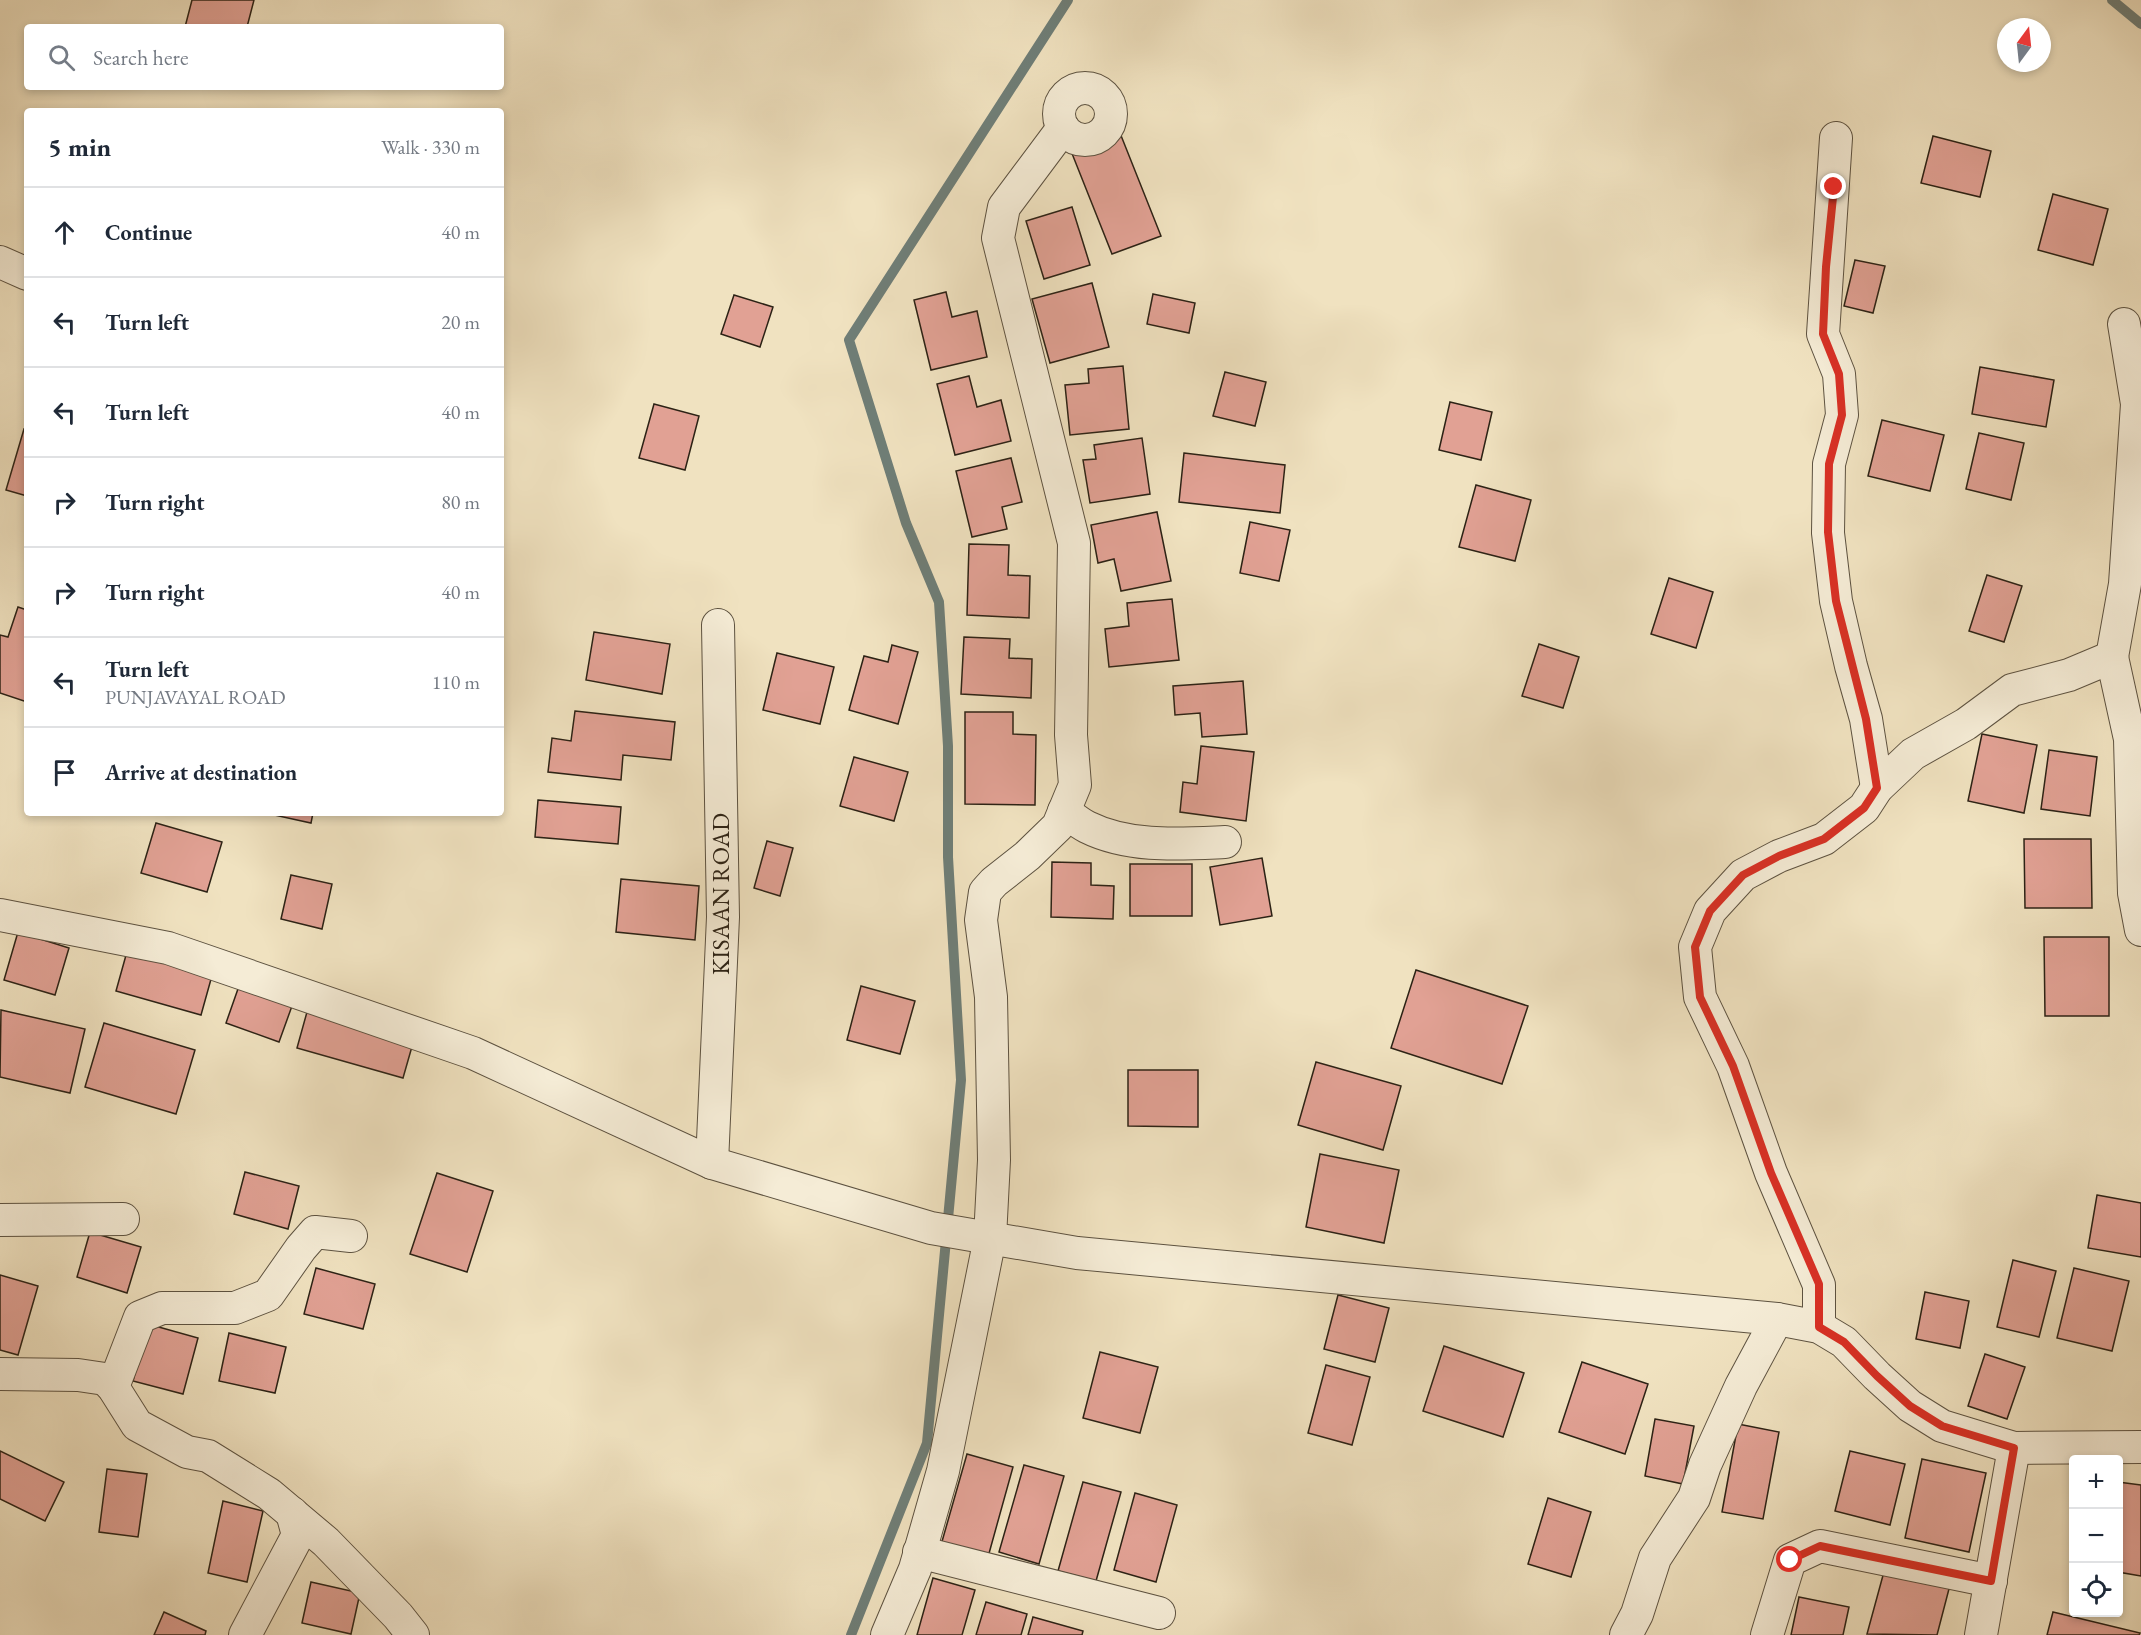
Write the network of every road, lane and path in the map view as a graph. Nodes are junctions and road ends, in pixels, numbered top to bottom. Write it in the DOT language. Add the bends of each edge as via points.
graph roads {
  1 [pos="1063,128"];
  2 [pos="1836,138"];
  3 [pos="0,262"];
  4 [pos="24,273"];
  5 [pos="2124,324"];
  6 [pos="718,625"];
  7 [pos="2112,657"];
  8 [pos="1877,788"];
  9 [pos="1064,812"];
  10 [pos="1225,842"];
  11 [pos="0,915"];
  12 [pos="2141,930"];
  13 [pos="712,1163"];
  14 [pos="123,1219"];
  15 [pos="0,1220"];
  16 [pos="351,1236"];
  17 [pos="983,1237"];
  18 [pos="1777,1319"];
  19 [pos="1819,1327"];
  20 [pos="0,1374"];
  21 [pos="113,1387"];
  22 [pos="2141,1447"];
  23 [pos="2014,1448"];
  24 [pos="292,1513"];
  25 [pos="920,1552"];
  26 [pos="1991,1581"];
  27 [pos="1159,1613"];
  28 [pos="245,1635"];
  29 [pos="413,1635"];
  30 [pos="887,1635"];
  31 [pos="1626,1635"];
  32 [pos="1767,1635"];
  33 [pos="1981,1635"];
  1 -- 9 [label="street" via="1004,207 998,238 1074,543 1071,735 1075,785"];
  2 -- 8 [label="street" via="1823,334 1839,374 1842,415 1829,464 1828,532 1836,601 1866,719"];
  3 -- 4 [label="street"];
  5 -- 7 [label="street" via="2137,404 2125,584"];
  6 -- 13 [label="street, KISAAN ROAD" via="723,917"];
  7 -- 8 [label="street" via="2069,675 2012,690 1966,724 1913,754"];
  7 -- 12 [label="street" via="2130,740 2134,893"];
  8 -- 19 [label="street" via="1864,808 1824,839 1743,875 1710,911 1695,947 1700,997 1733,1066 1771,1173 1819,1284"];
  9 -- 10 [label="street" via="1087,827 1117,838 1173,844"];
  9 -- 17 [label="street" via="1058,826 985,892 981,920 991,997 994,1160"];
  11 -- 13 [label="street" via="168,948 473,1053"];
  13 -- 17 [label="street" via="931,1228"];
  14 -- 15 [label="street"];
  16 -- 21 [label="street" via="315,1232 268,1294 235,1308 162,1308 140,1317"];
  17 -- 18 [label="street" via="1077,1253"];
  17 -- 25 [label="street" via="943,1471"];
  18 -- 19 [label="street"];
  18 -- 31 [label="street" via="1741,1386 1694,1498 1655,1558"];
  19 -- 23 [label="street" via="1844,1342 1910,1406 1942,1426"];
  20 -- 21 [label="street" via="78,1375 105,1379"];
  21 -- 24 [label="street" via="138,1425 187,1452 208,1456"];
  22 -- 23 [label="street"];
  23 -- 26 [label="street"];
  24 -- 28 [label="street" via="298,1535"];
  24 -- 29 [label="street" via="326,1542"];
  25 -- 27 [label="street"];
  25 -- 30 [label="street"];
  26 -- 32 [label="street" via="1820,1546 1790,1560"];
  26 -- 33 [label="street"];
}
